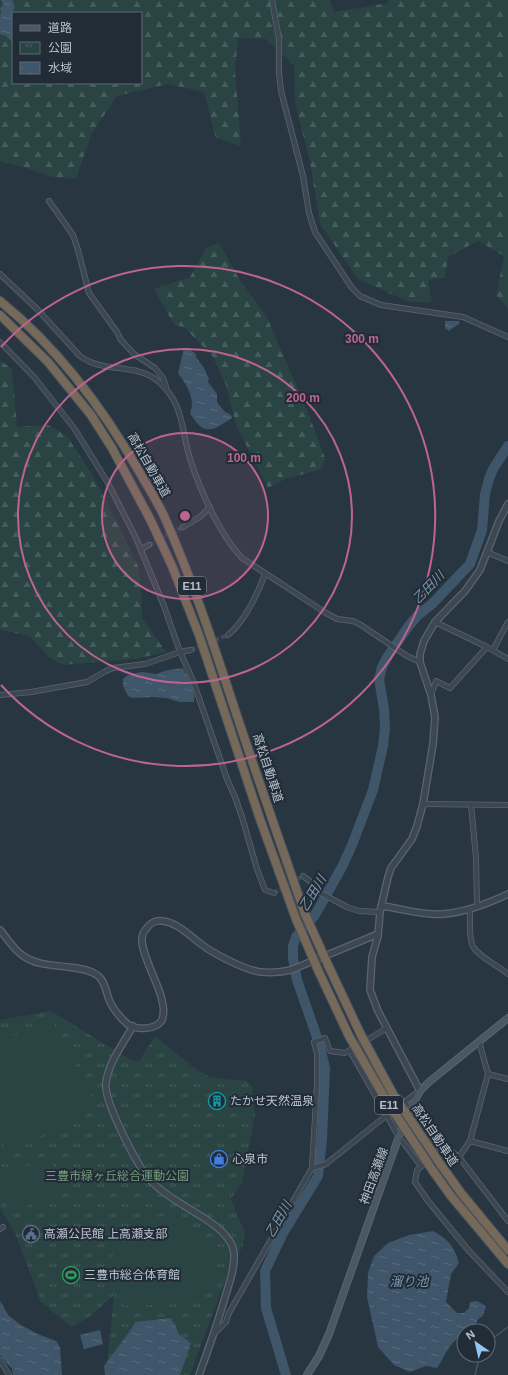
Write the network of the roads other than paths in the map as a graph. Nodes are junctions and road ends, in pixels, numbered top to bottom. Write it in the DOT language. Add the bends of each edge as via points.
graph roads {
  1 [pos="272,0"];
  2 [pos="48,200"];
  3 [pos="1,278"];
  4 [pos="0,301"];
  5 [pos="0,315"];
  6 [pos="508,337"];
  7 [pos="0,342"];
  8 [pos="168,391"];
  9 [pos="508,504"];
  10 [pos="210,507"];
  11 [pos="183,527"];
  12 [pos="149,545"];
  13 [pos="141,548"];
  14 [pos="487,552"];
  15 [pos="508,561"];
  16 [pos="265,574"];
  17 [pos="435,622"];
  18 [pos="508,622"];
  19 [pos="228,635"];
  20 [pos="487,647"];
  21 [pos="191,650"];
  22 [pos="493,650"];
  23 [pos="180,652"];
  24 [pos="508,659"];
  25 [pos="420,662"];
  26 [pos="0,695"];
  27 [pos="431,695"];
  28 [pos="423,804"];
  29 [pos="471,805"];
  30 [pos="508,805"];
  31 [pos="303,876"];
  32 [pos="274,892"];
  33 [pos="508,894"];
  34 [pos="477,907"];
  35 [pos="381,909"];
  36 [pos="470,909"];
  37 [pos="0,930"];
  38 [pos="378,934"];
  39 [pos="507,972"];
  40 [pos="508,1018"];
  41 [pos="133,1026"];
  42 [pos="387,1028"];
  43 [pos="479,1041"];
  44 [pos="350,1051"];
  45 [pos="488,1074"];
  46 [pos="508,1079"];
  47 [pos="420,1091"];
  48 [pos="404,1102"];
  49 [pos="410,1110"];
  50 [pos="387,1115"];
  51 [pos="399,1137"];
  52 [pos="470,1141"];
  53 [pos="441,1150"];
  54 [pos="508,1151"];
  55 [pos="459,1157"];
  56 [pos="421,1166"];
  57 [pos="312,1168"];
  58 [pos="508,1221"];
  59 [pos="508,1250"];
  60 [pos="508,1264"];
  61 [pos="508,1292"];
  62 [pos="214,1334"];
  63 [pos="0,1360"];
  64 [pos="9,1375"];
  65 [pos="199,1375"];
  66 [pos="307,1375"];
  1 -- 6 [label="street" via="279,39 281,91 303,176 309,213 315,232 352,288 360,296 381,306 463,317"];
  2 -- 8 [label="street" via="73,235 89,293 121,340 134,354 155,368 163,378"];
  3 -- 8 [label="street" via="37,309 87,362 138,371 153,377"];
  4 -- 59 [label="highway, 高松自動車道 / E11, bridge" via="57,354 101,409 123,442 163,514 209,630 305,914 328,965 361,1035 393,1094 461,1193"];
  5 -- 60 [label="highway, 高松自動車道 / E11, bridge" via="48,362 70,388 112,448 172,566 199,635 296,919 349,1036 386,1100 433,1171"];
  7 -- 13 [label="street" via="34,377 74,428 108,483"];
  8 -- 10 [label="street" via="178,407 190,460"];
  9 -- 14 [label="street"];
  10 -- 11 [label="street" via="200,517"];
  10 -- 16 [label="street" via="234,551"];
  12 -- 13 [label="street"];
  13 -- 23 [label="street"];
  14 -- 15 [label="street"];
  14 -- 17 [label="street" via="480,570 465,591"];
  16 -- 19 [label="street" via="240,623"];
  16 -- 25 [label="street" via="326,613 337,619 361,625"];
  17 -- 20 [label="street"];
  17 -- 25 [label="street" via="424,641"];
  18 -- 22 [label="street"];
  20 -- 22 [label="street"];
  20 -- 27 [label="street" via="450,688 436,681"];
  21 -- 23 [label="street"];
  22 -- 24 [label="street"];
  23 -- 26 [label="street" via="145,664 113,668 87,682"];
  23 -- 32 [label="street" via="235,797 257,870 265,890"];
  25 -- 27 [label="street"];
  27 -- 28 [label="street" via="435,717"];
  28 -- 29 [label="street"];
  28 -- 35 [label="street" via="412,839 391,868"];
  29 -- 30 [label="street"];
  29 -- 34 [label="street"];
  31 -- 35 [label="street" via="317,891 347,907 359,911"];
  33 -- 34 [label="street"];
  34 -- 36 [label="street"];
  35 -- 36 [label="street" via="443,914"];
  35 -- 38 [label="street"];
  36 -- 39 [label="street" via="472,944 482,955"];
  37 -- 41 [label="street" via="27,959 45,965 84,969 98,975 113,1007 128,1025"];
  38 -- 41 [label="street" via="291,970 260,972 248,969 203,946 178,926 168,922 154,922 144,931 143,948 161,995 164,1014 161,1021 150,1028"];
  38 -- 42 [label="street" via="372,957 370,990"];
  40 -- 43 [label="main road, 神田高瀬線"];
  41 -- 62 [label="street" via="108,1070 105,1085 121,1130 151,1181 179,1203 213,1224 229,1241 234,1252 233,1269"];
  42 -- 44 [label="street"];
  42 -- 47 [label="street"];
  43 -- 45 [label="street"];
  43 -- 47 [label="main road, 神田高瀬線"];
  44 -- 50 [label="street"];
  44 -- 57 [label="street" via="330,1051 325,1038 314,1042 317,1054 317,1084"];
  45 -- 46 [label="street"];
  45 -- 52 [label="street"];
  47 -- 48 [label="street"];
  47 -- 49 [label="main road, 神田高瀬線"];
  48 -- 49 [label="street"];
  48 -- 50 [label="street"];
  49 -- 51 [label="main road, 神田高瀬線"];
  49 -- 53 [label="street"];
  50 -- 51 [label="street"];
  50 -- 57 [label="street" via="326,1164"];
  51 -- 56 [label="street"];
  51 -- 66 [label="main road, 神田高瀬線" via="329,1334"];
  52 -- 54 [label="street"];
  52 -- 55 [label="street"];
  53 -- 55 [label="street" via="452,1152"];
  53 -- 56 [label="street"];
  55 -- 58 [label="street"];
  56 -- 61 [label="street" via="414,1180 417,1186 465,1245"];
  57 -- 62 [label="street" via="229,1312 226,1322"];
  62 -- 65 [label="street"];
  63 -- 64 [label="street"];
}
